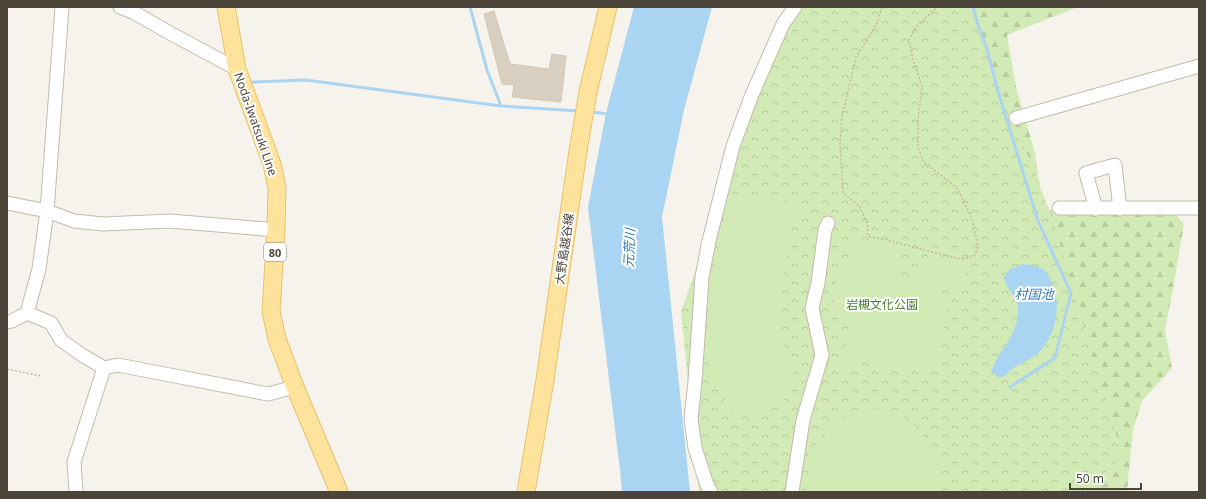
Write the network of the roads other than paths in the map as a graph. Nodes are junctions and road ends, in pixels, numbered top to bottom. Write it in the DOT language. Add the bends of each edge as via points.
graph roads {
  1 [pos="62,7"];
  2 [pos="120,7"];
  3 [pos="226,7"];
  4 [pos="608,7"];
  5 [pos="795,7"];
  6 [pos="1199,66"];
  7 [pos="237,69"];
  8 [pos="1016,118"];
  9 [pos="7,203"];
  10 [pos="1059,208"];
  11 [pos="1199,208"];
  12 [pos="1096,209"];
  13 [pos="1120,209"];
  14 [pos="47,212"];
  15 [pos="828,223"];
  16 [pos="276,230"];
  17 [pos="27,312"];
  18 [pos="7,322"];
  19 [pos="104,368"];
  20 [pos="295,387"];
  21 [pos="76,492"];
  22 [pos="339,492"];
  23 [pos="526,492"];
  24 [pos="711,492"];
  25 [pos="792,492"];
  1 -- 14 [label="street"];
  2 -- 7 [label="street"];
  3 -- 7 [label="main road, Noda-Iwatsuki Line / 80"];
  4 -- 23 [label="main road, 大野島越谷線" via="588,92 578,151"];
  5 -- 24 [label="street" via="783,24 750,97 733,146 702,277 692,419 694,448"];
  6 -- 8 [label="street"];
  7 -- 16 [label="main road, Noda-Iwatsuki Line / 80" via="272,164 277,188"];
  9 -- 14 [label="street"];
  10 -- 12 [label="street"];
  11 -- 13 [label="street"];
  12 -- 13 [label="street"];
  12 -- 13 [label="street" via="1086,173 1115,165"];
  14 -- 16 [label="street" via="74,221 103,224 170,221"];
  14 -- 17 [label="street" via="39,269"];
  15 -- 25 [label="street" via="812,308 822,355 803,420"];
  16 -- 20 [label="main road, Noda-Iwatsuki Line / 80" via="271,311 276,339"];
  17 -- 18 [label="street"];
  17 -- 19 [label="street" via="51,323 61,340"];
  19 -- 20 [label="street" via="118,365 268,394"];
  19 -- 21 [label="street" via="74,462"];
  20 -- 22 [label="main road, Noda-Iwatsuki Line / 80"];
}
